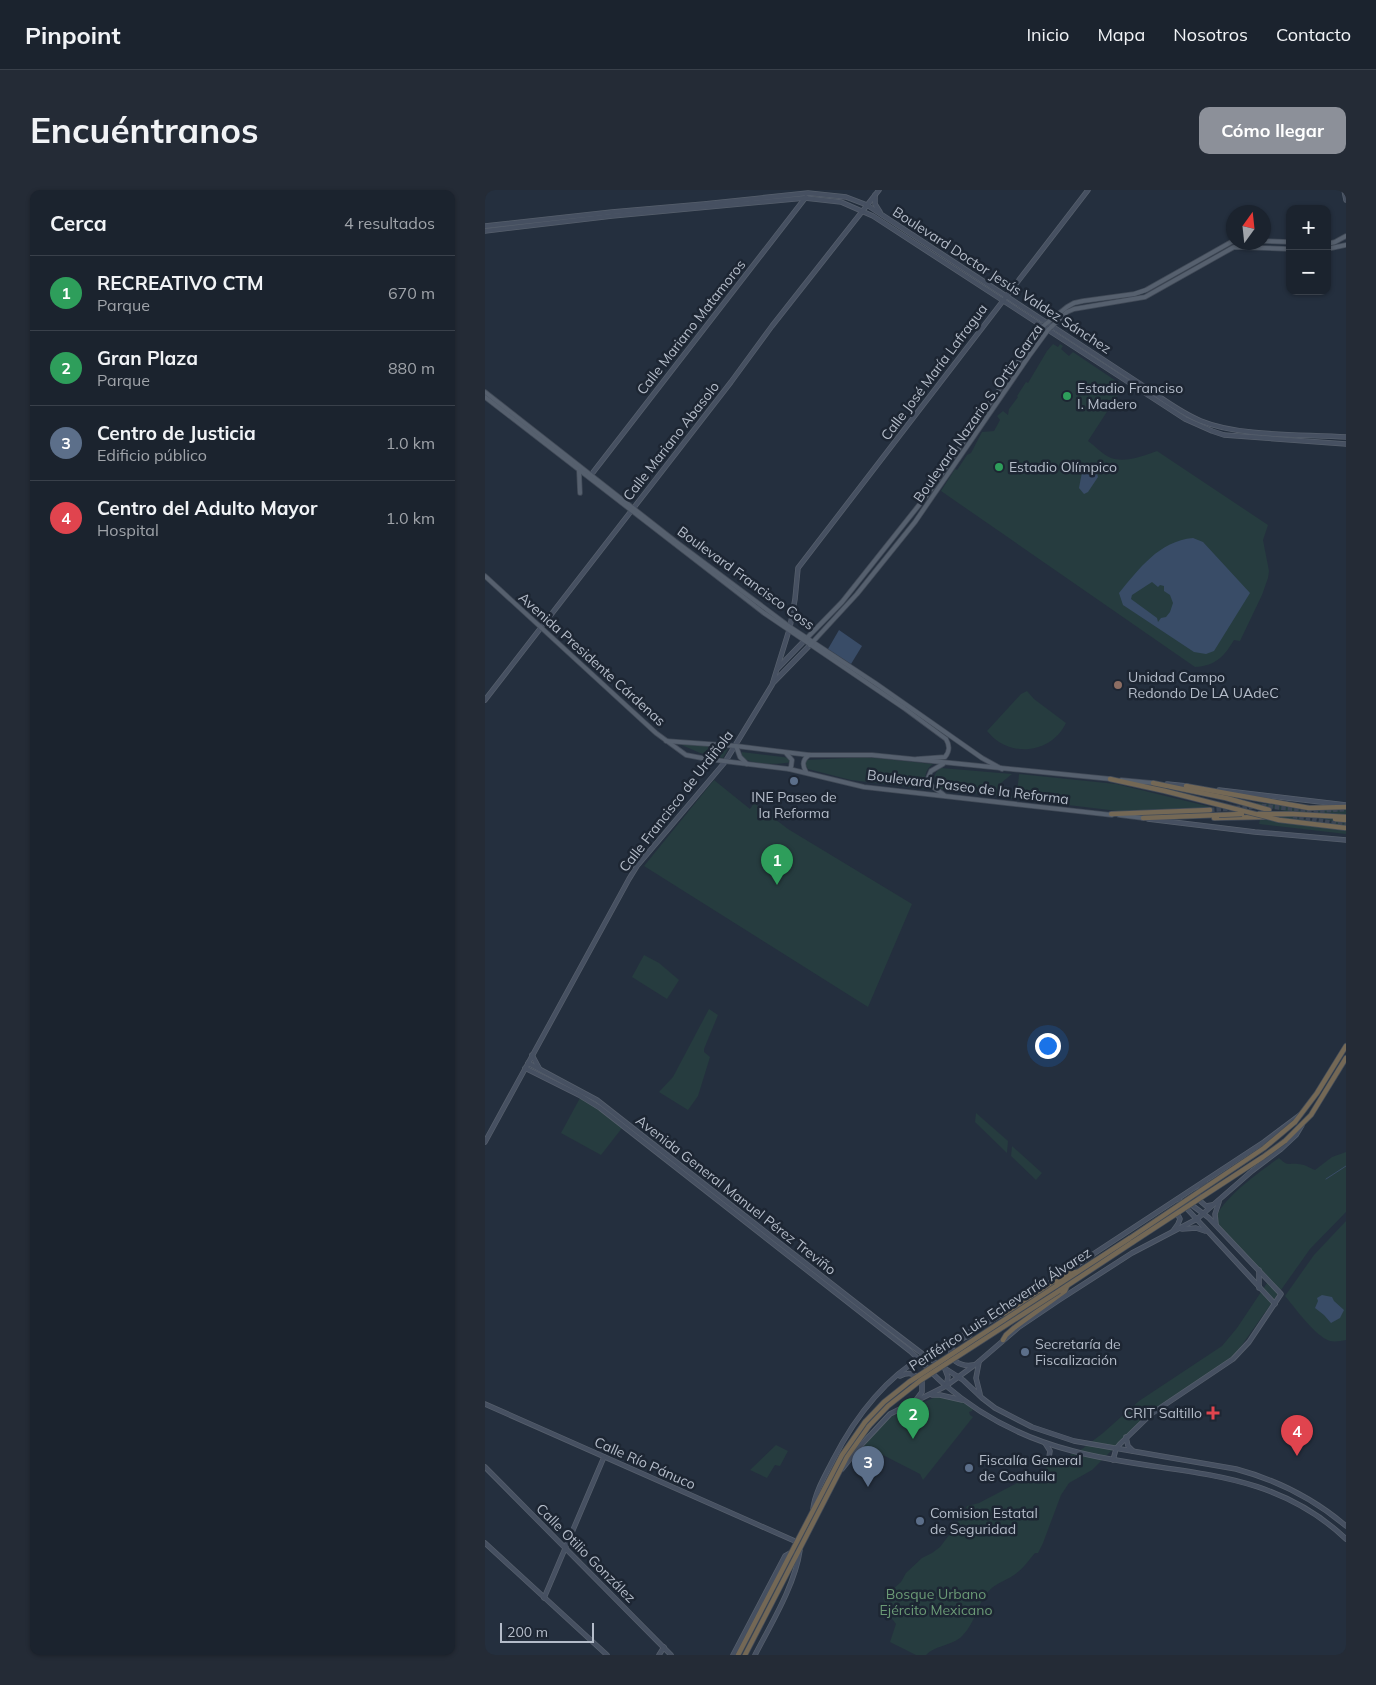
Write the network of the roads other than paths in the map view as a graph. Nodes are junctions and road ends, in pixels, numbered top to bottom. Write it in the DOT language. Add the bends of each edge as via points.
graph roads {
  1 [pos="879,190"];
  2 [pos="1089,190"];
  3 [pos="1343,190"];
  4 [pos="808,193"];
  5 [pos="875,195"];
  6 [pos="805,198"];
  7 [pos="1346,200"];
  8 [pos="867,205"];
  9 [pos="863,210"];
  10 [pos="885,218"];
  11 [pos="485,226"];
  12 [pos="485,231"];
  13 [pos="1345,236"];
  14 [pos="1271,241"];
  15 [pos="1286,242"];
  16 [pos="1331,243"];
  17 [pos="1226,245"];
  18 [pos="1345,247"];
  19 [pos="1286,249"];
  20 [pos="1331,249"];
  21 [pos="1169,277"];
  22 [pos="1172,282"];
  23 [pos="1006,296"];
  24 [pos="1003,301"];
  25 [pos="1046,323"];
  26 [pos="1053,326"];
  27 [pos="1042,327"];
  28 [pos="1048,330"];
  29 [pos="485,392"];
  30 [pos="485,397"];
  31 [pos="1346,437"];
  32 [pos="1346,444"];
  33 [pos="579,471"];
  34 [pos="591,475"];
  35 [pos="580,493"];
  36 [pos="632,510"];
  37 [pos="798,568"];
  38 [pos="485,576"];
  39 [pos="541,628"];
  40 [pos="789,629"];
  41 [pos="805,639"];
  42 [pos="811,643"];
  43 [pos="777,670"];
  44 [pos="772,685"];
  45 [pos="485,700"];
  46 [pos="666,741"];
  47 [pos="736,746"];
  48 [pos="785,753"];
  49 [pos="686,754"];
  50 [pos="809,755"];
  51 [pos="917,759"];
  52 [pos="725,762"];
  53 [pos="945,763"];
  54 [pos="749,765"];
  55 [pos="789,769"];
  56 [pos="1002,769"];
  57 [pos="806,772"];
  58 [pos="1110,779"];
  59 [pos="1153,783"];
  60 [pos="1186,786"];
  61 [pos="948,796"];
  62 [pos="1346,806"];
  63 [pos="1210,810"];
  64 [pos="1269,810"];
  65 [pos="1111,814"];
  66 [pos="1143,818"];
  67 [pos="1346,818"];
  68 [pos="1346,828"];
  69 [pos="1346,840"];
  70 [pos="1346,1046"];
  71 [pos="532,1055"];
  72 [pos="1346,1058"];
  73 [pos="528,1063"];
  74 [pos="525,1068"];
  75 [pos="540,1070"];
  76 [pos="1302,1114"];
  77 [pos="1302,1125"];
  78 [pos="485,1142"];
  79 [pos="1208,1179"];
  80 [pos="1180,1198"];
  81 [pos="1219,1202"];
  82 [pos="1159,1212"];
  83 [pos="1203,1214"];
  84 [pos="1197,1220"];
  85 [pos="1217,1226"];
  86 [pos="1180,1229"];
  87 [pos="1207,1231"];
  88 [pos="1221,1231"];
  89 [pos="1170,1233"];
  90 [pos="1211,1236"];
  91 [pos="1132,1240"];
  92 [pos="1254,1265"];
  93 [pos="1259,1270"];
  94 [pos="1078,1272"];
  95 [pos="1248,1275"];
  96 [pos="1067,1286"];
  97 [pos="1259,1288"];
  98 [pos="1275,1304"];
  99 [pos="1002,1314"];
  100 [pos="971,1332"];
  101 [pos="1003,1340"];
  102 [pos="910,1351"];
  103 [pos="924,1355"];
  104 [pos="919,1359"];
  105 [pos="977,1363"];
  106 [pos="910,1365"];
  107 [pos="945,1369"];
  108 [pos="896,1378"];
  109 [pos="959,1378"];
  110 [pos="946,1386"];
  111 [pos="930,1395"];
  112 [pos="982,1398"];
  113 [pos="967,1401"];
  114 [pos="912,1403"];
  115 [pos="485,1404"];
  116 [pos="984,1407"];
  117 [pos="1126,1437"];
  118 [pos="1045,1442"];
  119 [pos="1116,1449"];
  120 [pos="1135,1453"];
  121 [pos="604,1457"];
  122 [pos="1113,1460"];
  123 [pos="1048,1463"];
  124 [pos="485,1467"];
  125 [pos="838,1475"];
  126 [pos="813,1510"];
  127 [pos="1346,1526"];
  128 [pos="1346,1539"];
  129 [pos="797,1542"];
  130 [pos="485,1543"];
  131 [pos="565,1548"];
  132 [pos="800,1550"];
  133 [pos="792,1552"];
  134 [pos="544,1598"];
  135 [pos="664,1647"];
  136 [pos="607,1655"];
  137 [pos="659,1655"];
  138 [pos="671,1655"];
  139 [pos="733,1655"];
  140 [pos="738,1655"];
  141 [pos="745,1655"];
  142 [pos="755,1655"];
  1 -- 5 [label="main road, Calle Mariano Abasolo"];
  2 -- 23 [label="main road, Calle José María Lafragua"];
  3 -- 7 [label="main road"];
  4 -- 6 [label="main road, Calle Mariano Matamoros"];
  4 -- 8 [label="main road, Boulevard Doctor Jesús Valdez Sánchez" via="846,197"];
  4 -- 11 [label="main road, Boulevard Doctor Jesús Valdez Sánchez"];
  5 -- 8 [label="main road, Calle Mariano Abasolo"];
  5 -- 10 [label="main road" via="876,207"];
  6 -- 9 [label="main road, Boulevard Doctor Jesús Valdez Sánchez" via="834,201"];
  6 -- 12 [label="main road, Boulevard Doctor Jesús Valdez Sánchez"];
  6 -- 34 [label="main road, Calle Mariano Matamoros"];
  8 -- 9 [label="main road, Calle Mariano Abasolo"];
  8 -- 10 [label="main road, Boulevard Doctor Jesús Valdez Sánchez"];
  9 -- 24 [label="main road, Boulevard Doctor Jesús Valdez Sánchez"];
  9 -- 36 [label="main road, Calle Mariano Abasolo"];
  10 -- 23 [label="main road, Boulevard Doctor Jesús Valdez Sánchez"];
  13 -- 16 [label="main road"];
  14 -- 15 [label="main road"];
  17 -- 21 [label="main road, Boulevard Nazario S. Ortiz Garza"];
  18 -- 20 [label="main road"];
  19 -- 22 [label="main road, Boulevard Nazario S. Ortiz Garza" via="1234,247"];
  21 -- 22 [label="main road"];
  21 -- 25 [label="main road, Boulevard Nazario S. Ortiz Garza" via="1140,293 1074,304"];
  22 -- 26 [label="main road, Boulevard Nazario S. Ortiz Garza" via="1145,297 1074,309"];
  23 -- 24 [label="main road, Calle José María Lafragua"];
  23 -- 25 [label="main road, Boulevard Doctor Jesús Valdez Sánchez"];
  24 -- 27 [label="main road, Boulevard Doctor Jesús Valdez Sánchez"];
  24 -- 37 [label="main road, Calle José María Lafragua"];
  25 -- 26 [label="main road, Boulevard Doctor Jesús Valdez Sánchez"];
  25 -- 27 [label="main road, Boulevard Nazario S. Ortiz Garza"];
  26 -- 28 [label="main road, Boulevard Nazario S. Ortiz Garza"];
  26 -- 31 [label="main road, Boulevard Doctor Jesús Valdez Sánchez" via="1201,421 1243,431"];
  27 -- 28 [label="main road, Boulevard Doctor Jesús Valdez Sánchez"];
  27 -- 41 [label="main road, Boulevard Nazario S. Ortiz Garza" via="927,496 842,602"];
  28 -- 32 [label="main road, Boulevard Doctor Jesús Valdez Sánchez" via="1180,417 1212,431 1241,437"];
  28 -- 42 [label="main road, Boulevard Nazario S. Ortiz Garza" via="915,522 852,600"];
  29 -- 34 [label="main road, Boulevard Francisco Coss"];
  30 -- 33 [label="main road, Boulevard Francisco Coss"];
  33 -- 35 [label="main road"];
  33 -- 36 [label="main road, Boulevard Francisco Coss"];
  34 -- 36 [label="main road, Boulevard Francisco Coss"];
  36 -- 39 [label="main road, Calle Mariano Abasolo"];
  36 -- 40 [label="main road, Boulevard Francisco Coss"];
  37 -- 40 [label="main road, Calle Francisco de Urdiñola"];
  38 -- 39 [label="main road, Avenida Presidente Cárdenas"];
  39 -- 45 [label="main road, Calle Mariano Abasolo"];
  39 -- 46 [label="main road, Avenida Presidente Cárdenas"];
  40 -- 41 [label="main road, Boulevard Francisco Coss"];
  40 -- 43 [label="main road, Calle Francisco de Urdiñola"];
  41 -- 42 [label="main road, Boulevard Francisco Coss"];
  41 -- 43 [label="main road, Boulevard Nazario S. Ortiz Garza"];
  42 -- 44 [label="main road, Boulevard Nazario S. Ortiz Garza"];
  42 -- 51 [label="main road, Boulevard Francisco Coss" via="948,743 945,757"];
  42 -- 56 [label="main road, Boulevard Francisco Coss"];
  43 -- 44 [label="main road, Calle Francisco de Urdiñola"];
  44 -- 47 [label="main road, Calle Francisco de Urdiñola"];
  46 -- 47 [label="main road, Boulevard Paseo de la Reforma"];
  46 -- 49 [label="main road, Avenida Presidente Cárdenas"];
  47 -- 48 [label="main road, Boulevard Paseo de la Reforma"];
  47 -- 52 [label="main road, Calle Francisco de Urdiñola"];
  47 -- 54 [label="main road" via="740,757"];
  48 -- 50 [label="main road, Boulevard Paseo de la Reforma"];
  48 -- 55 [label="main road" via="793,763"];
  49 -- 52 [label="main road, Boulevard Paseo de la Reforma"];
  50 -- 51 [label="main road, Boulevard Paseo de la Reforma" via="859,754"];
  50 -- 57 [label="main road" via="803,763"];
  51 -- 53 [label="main road, Boulevard Paseo de la Reforma"];
  52 -- 54 [label="main road, Boulevard Paseo de la Reforma"];
  52 -- 71 [label="main road, Calle Francisco de Urdiñola" via="637,866"];
  53 -- 56 [label="main road, Boulevard Paseo de la Reforma"];
  53 -- 61 [label="main road" via="931,771 929,778 932,786"];
  54 -- 55 [label="main road, Boulevard Paseo de la Reforma"];
  55 -- 57 [label="main road, Boulevard Paseo de la Reforma"];
  56 -- 58 [label="main road, Boulevard Paseo de la Reforma"];
  57 -- 61 [label="main road, Boulevard Paseo de la Reforma" via="864,787"];
  58 -- 59 [label="main road, Boulevard Paseo de la Reforma"];
  58 -- 68 [label="highway, Boulevard Paseo de la Reforma, bridge" via="1279,820"];
  59 -- 60 [label="main road"];
  59 -- 64 [label="highway"];
  60 -- 62 [label="main road"];
  60 -- 62 [label="highway" via="1317,809"];
  61 -- 65 [label="main road, Boulevard Paseo de la Reforma"];
  63 -- 65 [label="highway"];
  65 -- 66 [label="main road, Boulevard Paseo de la Reforma"];
  66 -- 67 [label="highway, Boulevard Paseo de la Reforma, bridge" via="1293,814"];
  66 -- 69 [label="main road"];
  70 -- 76 [label="highway, Periférico Luis Echeverría Álvarez"];
  71 -- 73 [label="main road, Calle Francisco de Urdiñola"];
  71 -- 75 [label="main road"];
  72 -- 77 [label="highway, Periférico Luis Echeverría Álvarez" via="1320,1103"];
  73 -- 74 [label="main road, Calle Francisco de Urdiñola"];
  73 -- 75 [label="main road, Avenida General Manuel Pérez Treviño"];
  74 -- 78 [label="main road, Calle Francisco de Urdiñola"];
  74 -- 102 [label="main road, Avenida General Manuel Pérez Treviño" via="600,1108"];
  75 -- 103 [label="main road, Avenida General Manuel Pérez Treviño" via="597,1100"];
  76 -- 79 [label="main road"];
  76 -- 91 [label="highway, Periférico Luis Echeverría Álvarez, bridge" via="1264,1148"];
  77 -- 81 [label="main road, Periférico Luis Echeverría Álvarez" via="1287,1144 1235,1185"];
  77 -- 91 [label="highway, Periférico Luis Echeverría Álvarez, bridge" via="1285,1141"];
  79 -- 80 [label="main road"];
  79 -- 81 [label="main road" via="1198,1192 1199,1200 1206,1206"];
  80 -- 82 [label="main road"];
  80 -- 83 [label="main road"];
  80 -- 84 [label="main road"];
  81 -- 83 [label="main road, Periférico Luis Echeverría Álvarez"];
  81 -- 85 [label="main road" via="1215,1214"];
  82 -- 89 [label="main road" via="1171,1210 1178,1213 1178,1224"];
  82 -- 99 [label="main road"];
  83 -- 84 [label="main road, Periférico Luis Echeverría Álvarez"];
  83 -- 85 [label="main road"];
  84 -- 86 [label="main road, Periférico Luis Echeverría Álvarez"];
  84 -- 87 [label="main road"];
  85 -- 88 [label="main road"];
  86 -- 87 [label="main road"];
  86 -- 89 [label="main road, Periférico Luis Echeverría Álvarez"];
  87 -- 90 [label="main road"];
  88 -- 90 [label="main road" via="1214,1230"];
  88 -- 92 [label="main road"];
  89 -- 101 [label="main road, Periférico Luis Echeverría Álvarez" via="1132,1253"];
  90 -- 95 [label="main road"];
  91 -- 94 [label="highway, Periférico Luis Echeverría Álvarez"];
  91 -- 96 [label="highway, Periférico Luis Echeverría Álvarez"];
  92 -- 93 [label="main road"];
  92 -- 95 [label="main road" via="1253,1272"];
  93 -- 97 [label="main road"];
  93 -- 98 [label="main road" via="1281,1294"];
  94 -- 99 [label="highway" via="1070,1273"];
  94 -- 126 [label="highway, Periférico Luis Echeverría Álvarez, bridge" via="904,1385 884,1402 842,1455"];
  95 -- 97 [label="main road"];
  96 -- 101 [label="highway" via="1065,1292 1013,1328"];
  96 -- 125 [label="highway, Periférico Luis Echeverría Álvarez, bridge" via="921,1380 888,1406 854,1446"];
  97 -- 98 [label="main road"];
  98 -- 117 [label="main road" via="1233,1359 1151,1414"];
  99 -- 100 [label="main road"];
  100 -- 103 [label="main road"];
  100 -- 105 [label="main road" via="953,1346 952,1354 959,1365"];
  101 -- 105 [label="main road, Periférico Luis Echeverría Álvarez"];
  102 -- 104 [label="main road, Avenida General Manuel Pérez Treviño"];
  102 -- 106 [label="main road" via="913,1358"];
  103 -- 104 [label="main road"];
  103 -- 107 [label="main road, Avenida General Manuel Pérez Treviño"];
  104 -- 106 [label="main road"];
  104 -- 110 [label="main road, Avenida General Manuel Pérez Treviño"];
  105 -- 109 [label="main road, Periférico Luis Echeverría Álvarez"];
  105 -- 112 [label="main road" via="976,1382"];
  106 -- 108 [label="main road"];
  107 -- 109 [label="main road, Avenida General Manuel Pérez Treviño"];
  107 -- 110 [label="main road"];
  108 -- 114 [label="main road" via="910,1373 922,1382 922,1392"];
  108 -- 126 [label="main road" via="852,1425 818,1491"];
  109 -- 110 [label="main road, Periférico Luis Echeverría Álvarez"];
  109 -- 112 [label="main road, Avenida General Manuel Pérez Treviño"];
  110 -- 111 [label="main road, Periférico Luis Echeverría Álvarez"];
  110 -- 113 [label="main road, Avenida General Manuel Pérez Treviño"];
  111 -- 113 [label="main road"];
  111 -- 114 [label="main road, Periférico Luis Echeverría Álvarez"];
  112 -- 116 [label="main road, Avenida General Manuel Pérez Treviño"];
  113 -- 116 [label="main road, Avenida General Manuel Pérez Treviño"];
  114 -- 125 [label="main road, Periférico Luis Echeverría Álvarez" via="881,1422"];
  115 -- 121 [label="main road, Calle Río Pánuco"];
  116 -- 118 [label="main road" via="1018,1432"];
  116 -- 119 [label="main road" via="1060,1437"];
  117 -- 119 [label="main road"];
  117 -- 120 [label="main road" via="1128,1446"];
  118 -- 122 [label="main road"];
  118 -- 123 [label="main road" via="1050,1450"];
  119 -- 120 [label="main road"];
  119 -- 122 [label="main road"];
  120 -- 127 [label="main road" via="1256,1474 1322,1506"];
  121 -- 129 [label="main road, Calle Río Pánuco"];
  121 -- 131 [label="main road"];
  122 -- 128 [label="main road" via="1251,1484 1299,1504"];
  124 -- 131 [label="main road, Calle Otilio González"];
  125 -- 132 [label="highway, Periférico Luis Echeverría Álvarez"];
  126 -- 129 [label="highway, Periférico Luis Echeverría Álvarez"];
  129 -- 133 [label="highway, Periférico Luis Echeverría Álvarez"];
  130 -- 134 [label="main road"];
  131 -- 134 [label="main road"];
  131 -- 135 [label="main road, Calle Otilio González"];
  132 -- 141 [label="highway, Periférico Luis Echeverría Álvarez"];
  132 -- 142 [label="main road" via="786,1592"];
  133 -- 139 [label="main road" via="785,1556"];
  133 -- 140 [label="highway, Periférico Luis Echeverría Álvarez"];
  134 -- 136 [label="main road"];
  135 -- 137 [label="main road"];
  135 -- 138 [label="main road, Calle Otilio González"];
}
